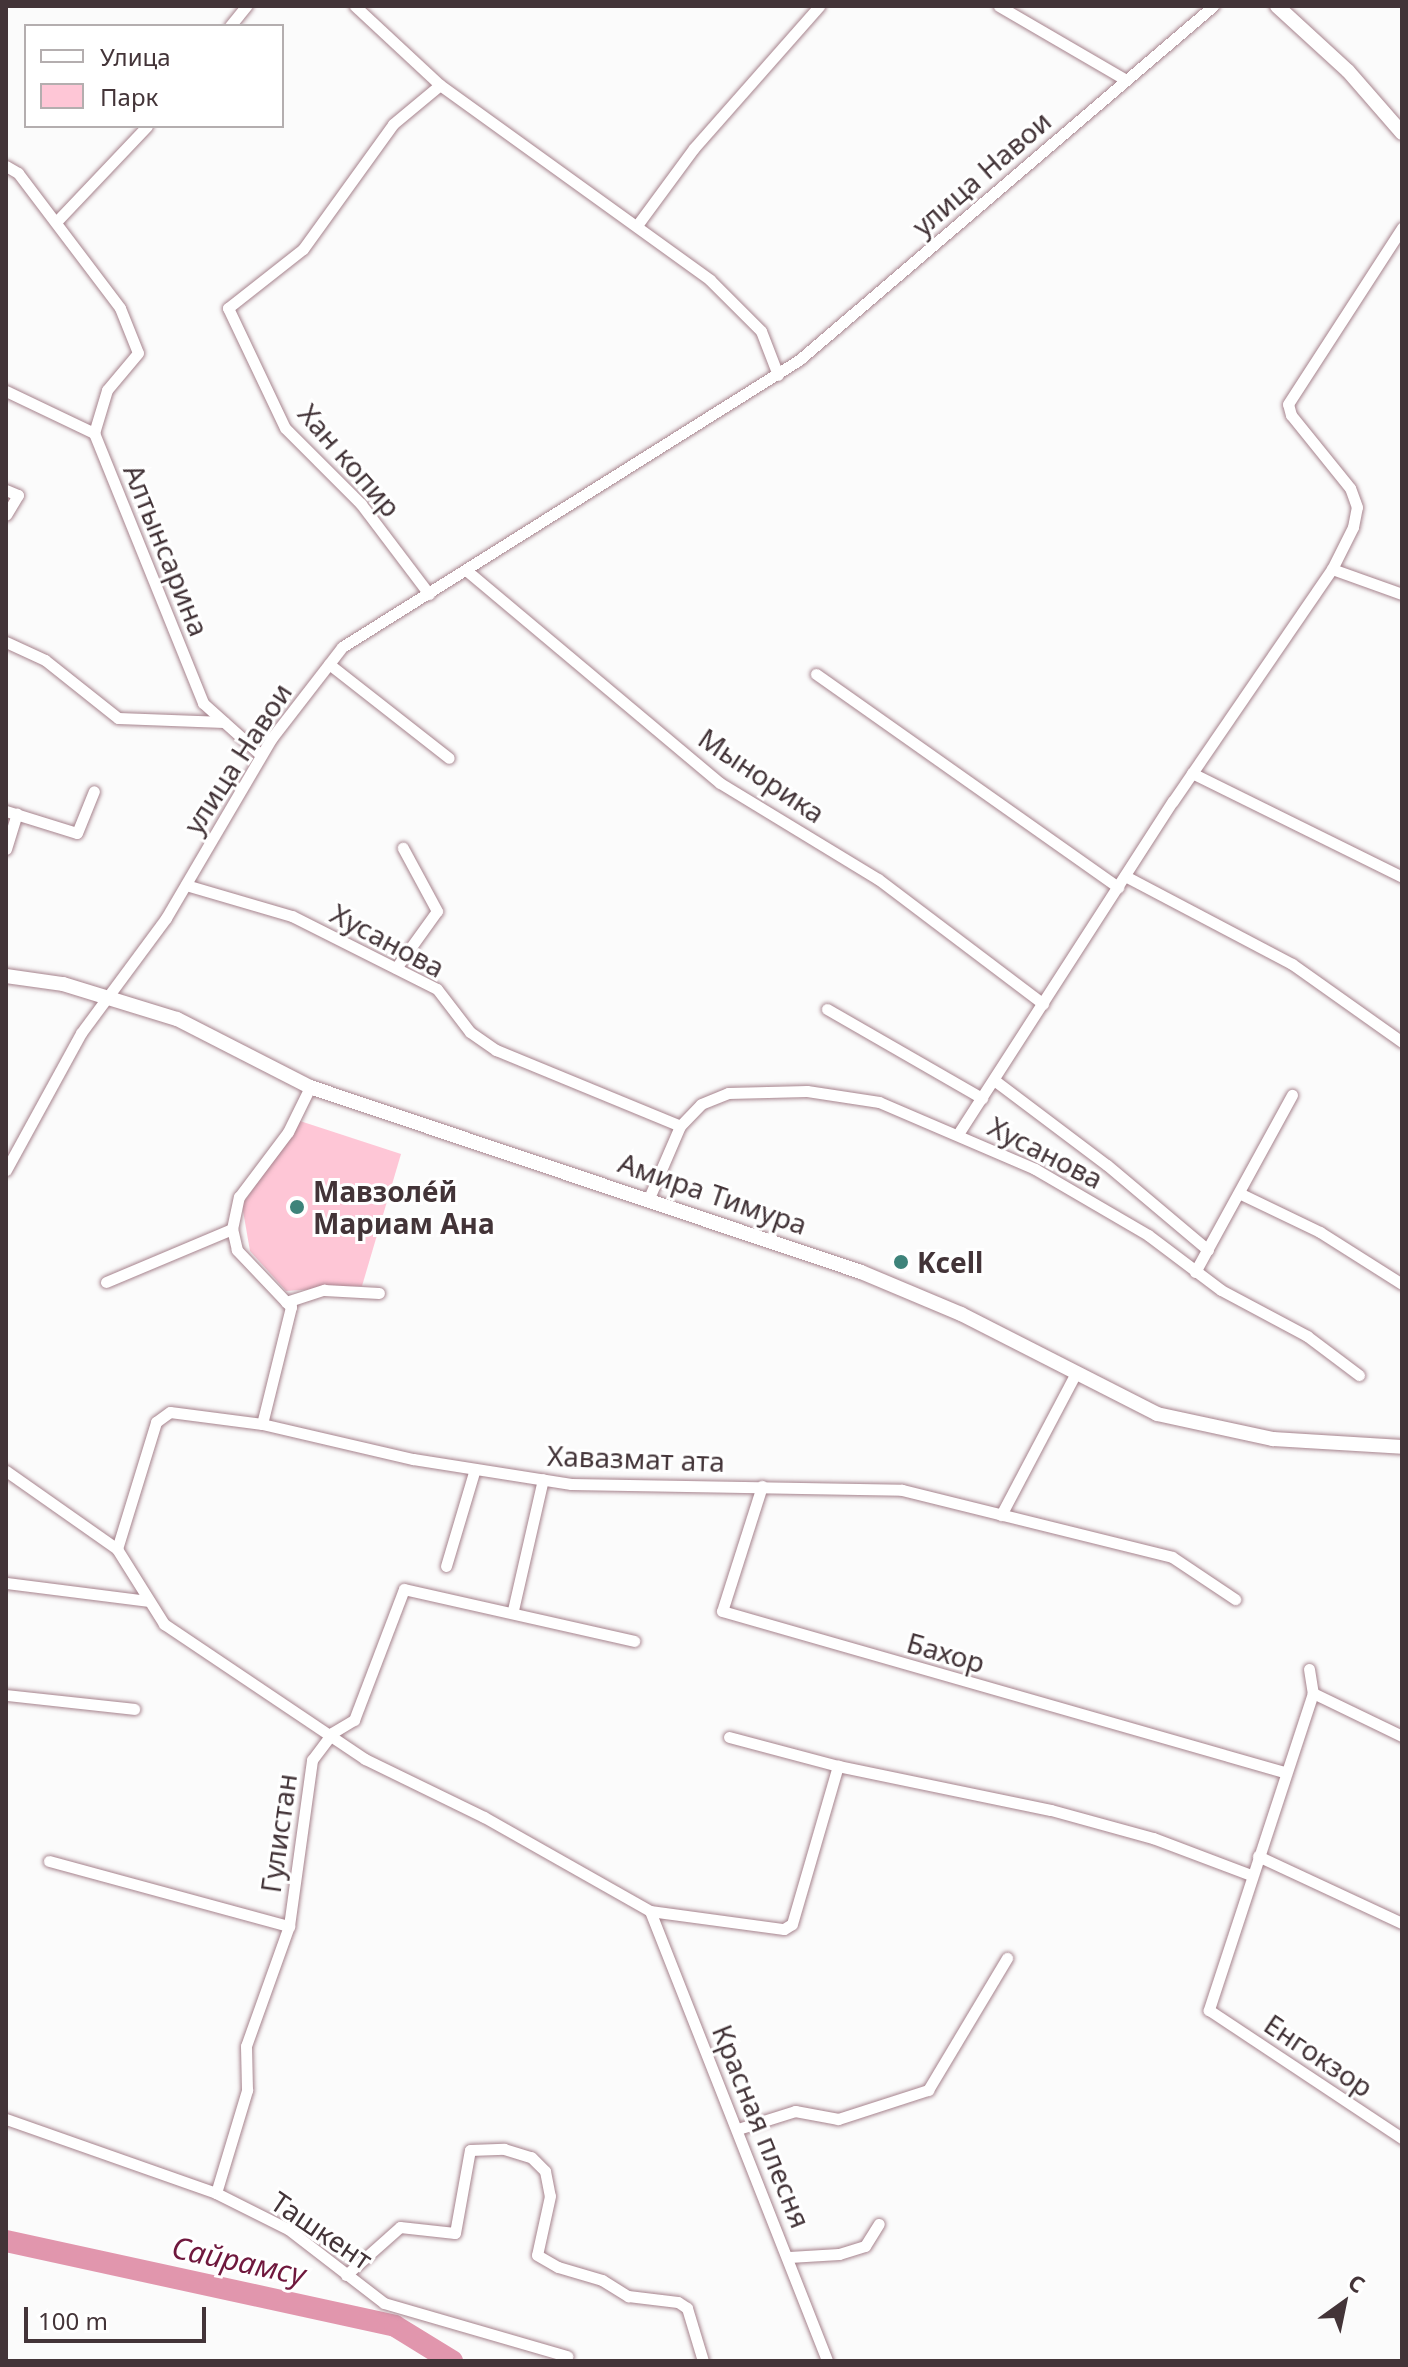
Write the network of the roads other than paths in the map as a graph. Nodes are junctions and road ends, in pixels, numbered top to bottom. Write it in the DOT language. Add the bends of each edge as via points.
graph roads {
  1 [pos="246,6"];
  2 [pos="355,6"];
  3 [pos="819,6"];
  4 [pos="999,6"];
  5 [pos="1213,6"];
  6 [pos="1277,6"];
  7 [pos="232,24"];
  8 [pos="1126,80"];
  9 [pos="440,85"];
  10 [pos="145,128"];
  11 [pos="1402,133"];
  12 [pos="6,166"];
  13 [pos="56,222"];
  14 [pos="638,224"];
  15 [pos="1402,228"];
  16 [pos="778,375"];
  17 [pos="6,391"];
  18 [pos="94,433"];
  19 [pos="6,490"];
  20 [pos="6,515"];
  21 [pos="1332,569"];
  22 [pos="466,570"];
  23 [pos="429,594"];
  24 [pos="1402,594"];
  25 [pos="6,642"];
  26 [pos="329,664"];
  27 [pos="816,674"];
  28 [pos="224,722"];
  29 [pos="261,755"];
  30 [pos="449,758"];
  31 [pos="1192,773"];
  32 [pos="94,791"];
  33 [pos="11,813"];
  34 [pos="403,848"];
  35 [pos="6,849"];
  36 [pos="1125,876"];
  37 [pos="1402,877"];
  38 [pos="186,885"];
  39 [pos="1118,887"];
  40 [pos="396,968"];
  41 [pos="6,976"];
  42 [pos="111,999"];
  43 [pos="1043,1004"];
  44 [pos="827,1009"];
  45 [pos="1402,1042"];
  46 [pos="994,1080"];
  47 [pos="310,1087"];
  48 [pos="1292,1095"];
  49 [pos="982,1098"];
  50 [pos="680,1126"];
  51 [pos="958,1134"];
  52 [pos="6,1170"];
  53 [pos="1241,1194"];
  54 [pos="649,1198"];
  55 [pos="232,1229"];
  56 [pos="1208,1250"];
  57 [pos="1195,1272"];
  58 [pos="106,1282"];
  59 [pos="1402,1284"];
  60 [pos="379,1293"];
  61 [pos="286,1302"];
  62 [pos="1076,1373"];
  63 [pos="1359,1375"];
  64 [pos="262,1424"];
  65 [pos="1402,1447"];
  66 [pos="475,1469"];
  67 [pos="6,1471"];
  68 [pos="543,1479"];
  69 [pos="762,1486"];
  70 [pos="1001,1515"];
  71 [pos="117,1549"];
  72 [pos="446,1566"];
  73 [pos="6,1583"];
  74 [pos="1235,1599"];
  75 [pos="148,1601"];
  76 [pos="513,1610"];
  77 [pos="634,1641"];
  78 [pos="1309,1669"];
  79 [pos="1313,1693"];
  80 [pos="6,1695"];
  81 [pos="134,1709"];
  82 [pos="332,1733"];
  83 [pos="1402,1736"];
  84 [pos="729,1737"];
  85 [pos="838,1766"];
  86 [pos="1284,1772"];
  87 [pos="1258,1856"];
  88 [pos="49,1861"];
  89 [pos="1251,1875"];
  90 [pos="650,1911"];
  91 [pos="1402,1923"];
  92 [pos="289,1926"];
  93 [pos="1007,1958"];
  94 [pos="6,2119"];
  95 [pos="738,2129"];
  96 [pos="1402,2138"];
  97 [pos="216,2193"];
  98 [pos="879,2224"];
  99 [pos="789,2257"];
  100 [pos="346,2275"];
  101 [pos="567,2356"];
  102 [pos="703,2361"];
  103 [pos="827,2361"];
  1 -- 7 [label="street"];
  2 -- 9 [label="street"];
  3 -- 14 [label="street" via="694,148"];
  4 -- 8 [label="street"];
  5 -- 8 [label="street, улица Навои"];
  6 -- 11 [label="street" via="1348,71"];
  8 -- 16 [label="street, улица Навои"];
  9 -- 14 [label="street"];
  9 -- 23 [label="street, Хан копир" via="393,124 303,249 228,308 285,428 361,504"];
  10 -- 13 [label="street"];
  12 -- 13 [label="street" via="18,173"];
  13 -- 18 [label="street" via="120,308 138,353 107,390"];
  14 -- 16 [label="street" via="710,280 761,331"];
  15 -- 21 [label="street" via="1288,404 1291,415 1350,488 1357,507"];
  16 -- 22 [label="street, улица Навои"];
  17 -- 18 [label="street"];
  18 -- 28 [label="street, Алтынсарина" via="203,703"];
  19 -- 20 [label="street" via="18,495"];
  21 -- 24 [label="street"];
  21 -- 31 [label="street"];
  22 -- 23 [label="street, улица Навои"];
  22 -- 43 [label="street, Мынорика" via="720,783 878,879"];
  23 -- 26 [label="street, улица Навои" via="342,647"];
  25 -- 28 [label="street" via="45,660 118,718"];
  26 -- 29 [label="street, улица Навои"];
  26 -- 30 [label="street"];
  27 -- 39 [label="street"];
  28 -- 29 [label="street, Алтынсарина"];
  29 -- 38 [label="street, улица Навои"];
  31 -- 36 [label="street"];
  31 -- 37 [label="street"];
  32 -- 33 [label="street" via="77,833"];
  33 -- 35 [label="street"];
  34 -- 40 [label="street" via="437,911"];
  36 -- 39 [label="street"];
  36 -- 45 [label="street" via="1292,964"];
  38 -- 40 [label="street, Хусанова" via="292,916"];
  38 -- 42 [label="street, улица Навои"];
  39 -- 43 [label="street"];
  40 -- 50 [label="street, Хусанова" via="437,989 470,1032 496,1050"];
  41 -- 42 [label="street, Амира Тимура" via="63,984"];
  42 -- 47 [label="street, Амира Тимура" via="177,1019"];
  42 -- 52 [label="street, улица Навои" via="81,1033"];
  43 -- 46 [label="street"];
  44 -- 49 [label="street"];
  46 -- 49 [label="street"];
  46 -- 56 [label="street"];
  47 -- 54 [label="street, Амира Тимура"];
  47 -- 55 [label="street" via="288,1132 239,1197"];
  48 -- 53 [label="street"];
  49 -- 51 [label="street"];
  50 -- 51 [label="street, Хусанова" via="701,1104 728,1093 807,1091 879,1102"];
  50 -- 54 [label="street, Хусанова"];
  51 -- 57 [label="street, Хусанова" via="1048,1176 1148,1235"];
  53 -- 56 [label="street"];
  53 -- 59 [label="street" via="1320,1232"];
  54 -- 62 [label="street, Амира Тимура" via="861,1272"];
  55 -- 58 [label="street"];
  55 -- 61 [label="street" via="237,1250"];
  56 -- 57 [label="street"];
  57 -- 63 [label="street, Хусанова" via="1307,1336"];
  60 -- 61 [label="street" via="324,1290"];
  61 -- 64 [label="street" via="291,1307"];
  62 -- 65 [label="street, Амира Тимура" via="1157,1414 1273,1439"];
  62 -- 70 [label="street"];
  64 -- 66 [label="street, Хавазмат ата"];
  64 -- 71 [label="street, Хавазмат ата" via="170,1412 156,1422"];
  66 -- 68 [label="street, Хавазмат ата"];
  66 -- 72 [label="street"];
  67 -- 71 [label="street"];
  68 -- 69 [label="street, Хавазмат ата"];
  68 -- 76 [label="street"];
  69 -- 70 [label="street, Хавазмат ата" via="902,1490"];
  69 -- 86 [label="street, Бахор" via="722,1611"];
  70 -- 74 [label="street, Хавазмат ата" via="1172,1557"];
  71 -- 75 [label="street"];
  73 -- 75 [label="street"];
  75 -- 82 [label="street" via="164,1624"];
  76 -- 77 [label="street, Гулистан"];
  76 -- 82 [label="street, Гулистан" via="404,1589 354,1720"];
  78 -- 79 [label="street"];
  79 -- 83 [label="street"];
  79 -- 86 [label="street"];
  80 -- 81 [label="street"];
  82 -- 90 [label="street" via="365,1759 484,1817"];
  82 -- 92 [label="street, Гулистан" via="312,1760"];
  84 -- 85 [label="street"];
  85 -- 89 [label="street" via="1051,1810 1153,1838"];
  85 -- 90 [label="street" via="792,1924 784,1929"];
  86 -- 87 [label="street"];
  87 -- 89 [label="street"];
  87 -- 91 [label="street"];
  88 -- 92 [label="street"];
  89 -- 96 [label="street, Енгокзор" via="1209,2010"];
  90 -- 95 [label="street, Красная плесня"];
  92 -- 97 [label="street, Гулистан" via="246,2046 247,2090"];
  93 -- 95 [label="street" via="928,2090 838,2119 795,2111"];
  94 -- 97 [label="street, Ташкент"];
  95 -- 99 [label="street, Красная плесня"];
  97 -- 100 [label="street, Ташкент" via="288,2229"];
  98 -- 99 [label="street" via="865,2246 839,2254"];
  99 -- 103 [label="street, Красная плесня"];
  100 -- 101 [label="street, Ташкент" via="384,2303"];
  100 -- 102 [label="street" via="400,2227 455,2233 466,2160 479,2146 531,2157 545,2171 550,2196 537,2255 628,2296 678,2302 687,2308"];
}
